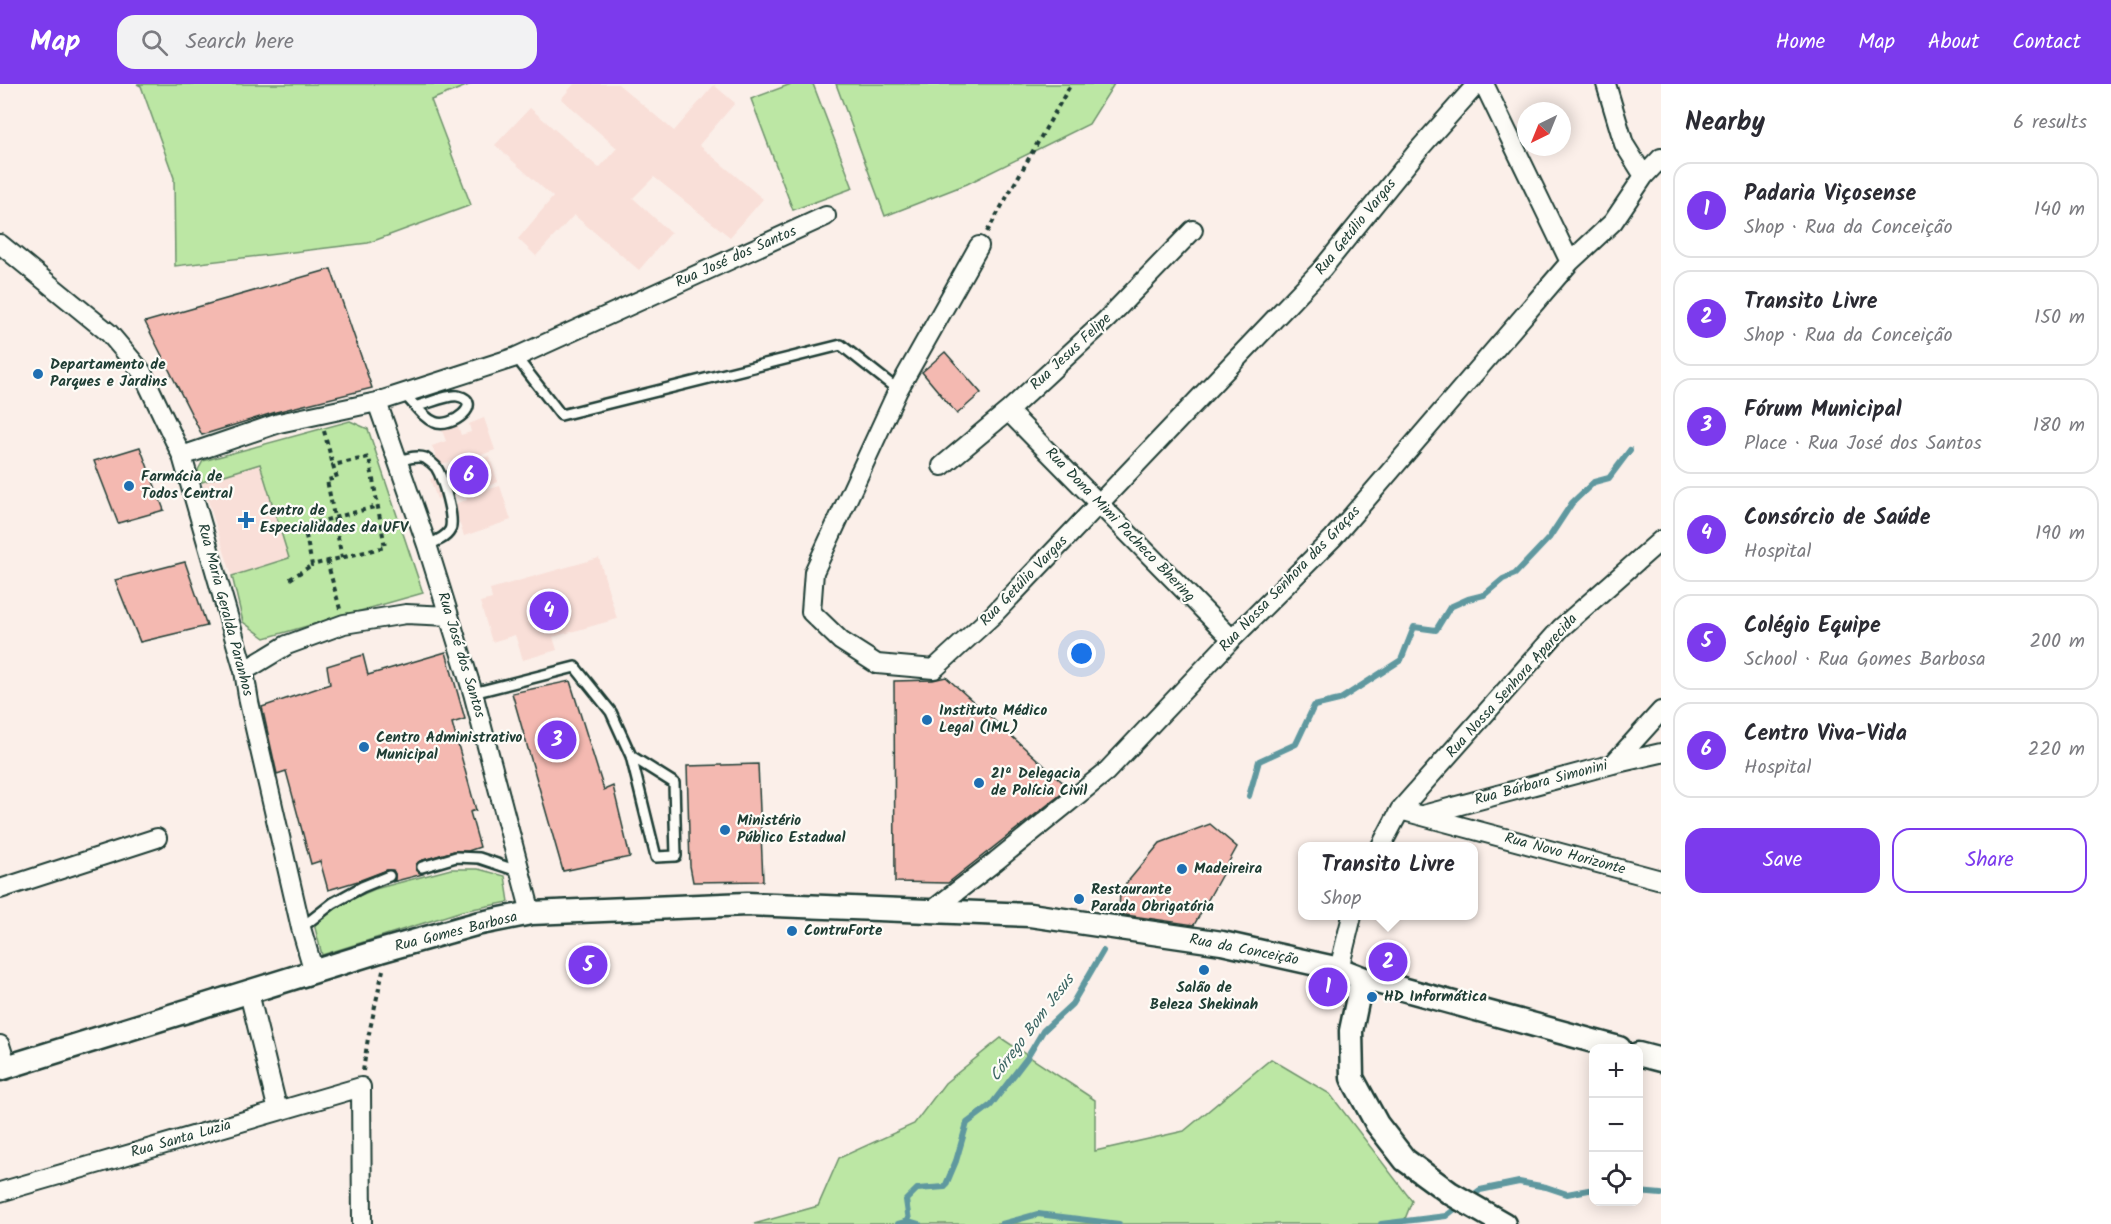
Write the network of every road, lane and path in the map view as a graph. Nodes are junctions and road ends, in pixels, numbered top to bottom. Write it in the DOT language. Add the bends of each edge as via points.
graph roads {
  1 [pos="1071,84"];
  2 [pos="1477,84"];
  3 [pos="1484,84"];
  4 [pos="1606,84"];
  5 [pos="1655,168"];
  6 [pos="826,216"];
  7 [pos="1193,230"];
  8 [pos="0,244"];
  9 [pos="979,246"];
  10 [pos="1570,262"];
  11 [pos="516,357"];
  12 [pos="898,390"];
  13 [pos="403,393"];
  14 [pos="377,402"];
  15 [pos="417,406"];
  16 [pos="1008,411"];
  17 [pos="319,414"];
  18 [pos="182,456"];
  19 [pos="398,461"];
  20 [pos="333,465"];
  21 [pos="942,465"];
  22 [pos="1098,504"];
  23 [pos="378,506"];
  24 [pos="334,517"];
  25 [pos="1661,540"];
  26 [pos="427,545"];
  27 [pos="342,558"];
  28 [pos="327,561"];
  29 [pos="312,565"];
  30 [pos="290,579"];
  31 [pos="449,616"];
  32 [pos="345,624"];
  33 [pos="1232,639"];
  34 [pos="244,671"];
  35 [pos="473,693"];
  36 [pos="1661,711"];
  37 [pos="1661,753"];
  38 [pos="631,756"];
  39 [pos="1613,764"];
  40 [pos="1400,810"];
  41 [pos="1421,816"];
  42 [pos="157,838"];
  43 [pos="1382,842"];
  44 [pos="422,867"];
  45 [pos="521,872"];
  46 [pos="389,876"];
  47 [pos="1661,880"];
  48 [pos="0,889"];
  49 [pos="930,912"];
  50 [pos="531,913"];
  51 [pos="1351,920"];
  52 [pos="301,928"];
  53 [pos="380,951"];
  54 [pos="1339,969"];
  55 [pos="314,972"];
  56 [pos="1362,978"];
  57 [pos="249,993"];
  58 [pos="1604,1044"];
  59 [pos="0,1045"];
  60 [pos="1643,1055"];
  61 [pos="1661,1060"];
  62 [pos="3,1068"];
  63 [pos="361,1087"];
  64 [pos="278,1111"];
  65 [pos="0,1192"];
  66 [pos="1496,1220"];
  67 [pos="362,1224"];
  1 -- 9 [label="path"];
  2 -- 22 [label="street, Rua Getúlio Vargas" via="1322,269"];
  3 -- 10 [label="street"];
  4 -- 5 [label="street" via="1624,144"];
  5 -- 10 [label="street, Rua Nossa Senhora das Graças" via="1613,222"];
  6 -- 11 [label="street, Rua José dos Santos"];
  7 -- 16 [label="street, Rua Jesus Felipe" via="1107,320"];
  8 -- 18 [label="street, Rua Maria Geralda Paranhos" via="116,341 142,372"];
  9 -- 12 [label="street, Rua Getúlio Vargas"];
  10 -- 33 [label="street, Rua Nossa Senhora das Graças" via="1333,538"];
  11 -- 12 [label="lane" via="561,416 841,345"];
  11 -- 13 [label="street, Rua José dos Santos"];
  12 -- 22 [label="street, Rua Getúlio Vargas" via="814,572 811,612 842,641 877,664 933,669 994,614"];
  13 -- 14 [label="street, Rua José dos Santos"];
  13 -- 15 [label="lane"];
  14 -- 17 [label="street, Rua José dos Santos"];
  14 -- 19 [label="street, Rua José dos Santos"];
  15 -- 15 [label="lane" via="433,422 442,424 463,416 468,408 463,398 456,395"];
  16 -- 21 [label="street, Rua Jesus Felipe"];
  16 -- 22 [label="street, Rua Dona Mimi Pacheco Bhering"];
  17 -- 18 [label="street, Rua José dos Santos" via="279,423"];
  17 -- 20 [label="path"];
  18 -- 34 [label="street, Rua Maria Geralda Paranhos"];
  19 -- 26 [label="street, Rua José dos Santos"];
  19 -- 26 [label="lane" via="424,458 435,467 449,504 449,532"];
  20 -- 23 [label="path" via="369,457"];
  20 -- 24 [label="path" via="337,478 327,480"];
  22 -- 33 [label="street, Rua Dona Mimi Pacheco Bhering"];
  23 -- 24 [label="path"];
  23 -- 27 [label="path" via="385,547"];
  24 -- 27 [label="path"];
  24 -- 29 [label="path" via="304,525"];
  25 -- 40 [label="street, Rua Nossa Senhora Aparecida" via="1561,628"];
  26 -- 31 [label="street, Rua José dos Santos"];
  27 -- 28 [label="path"];
  28 -- 29 [label="path"];
  28 -- 32 [label="path"];
  29 -- 30 [label="path"];
  31 -- 32 [label="street" via="406,614"];
  31 -- 35 [label="street, Rua José dos Santos"];
  32 -- 34 [label="street" via="287,645"];
  33 -- 49 [label="street, Rua Nossa Senhora das Graças" via="1106,772"];
  34 -- 52 [label="street, Rua Maria Geralda Paranhos"];
  35 -- 38 [label="lane" via="574,668 610,712"];
  35 -- 45 [label="street, Rua José dos Santos"];
  36 -- 39 [label="street"];
  37 -- 39 [label="street, Rua Bárbara Simonini"];
  38 -- 38 [label="lane" via="656,857 676,856 674,783"];
  39 -- 41 [label="street, Rua Bárbara Simonini"];
  40 -- 41 [label="street, Rua Novo Horizonte"];
  40 -- 43 [label="street, Rua Nossa Senhora Aparecida"];
  41 -- 47 [label="street, Rua Novo Horizonte"];
  42 -- 48 [label="street"];
  44 -- 45 [label="lane" via="456,857 479,858"];
  45 -- 50 [label="street, Rua José dos Santos"];
  46 -- 52 [label="lane" via="333,903"];
  49 -- 50 [label="street, Rua Gomes Barbosa" via="747,904"];
  49 -- 54 [label="street, Rua da Conceição" via="1030,915 1222,943"];
  50 -- 53 [label="street, Rua Gomes Barbosa"];
  51 -- 54 [label="street"];
  52 -- 55 [label="street, Rua Maria Geralda Paranhos"];
  53 -- 55 [label="street, Rua Gomes Barbosa"];
  53 -- 63 [label="path" via="382,977"];
  54 -- 56 [label="street, Rua da Conceição"];
  55 -- 57 [label="street, Rua Gomes Barbosa"];
  56 -- 58 [label="street, Rua da Conceição"];
  56 -- 66 [label="street" via="1351,1031 1353,1078 1377,1124 1405,1160"];
  57 -- 62 [label="street, Rua Gomes Barbosa"];
  57 -- 64 [label="street"];
  59 -- 62 [label="street"];
  60 -- 61 [label="street"];
  63 -- 64 [label="street, Rua Santa Luzia"];
  63 -- 67 [label="street"];
  64 -- 65 [label="street, Rua Santa Luzia"];
}
